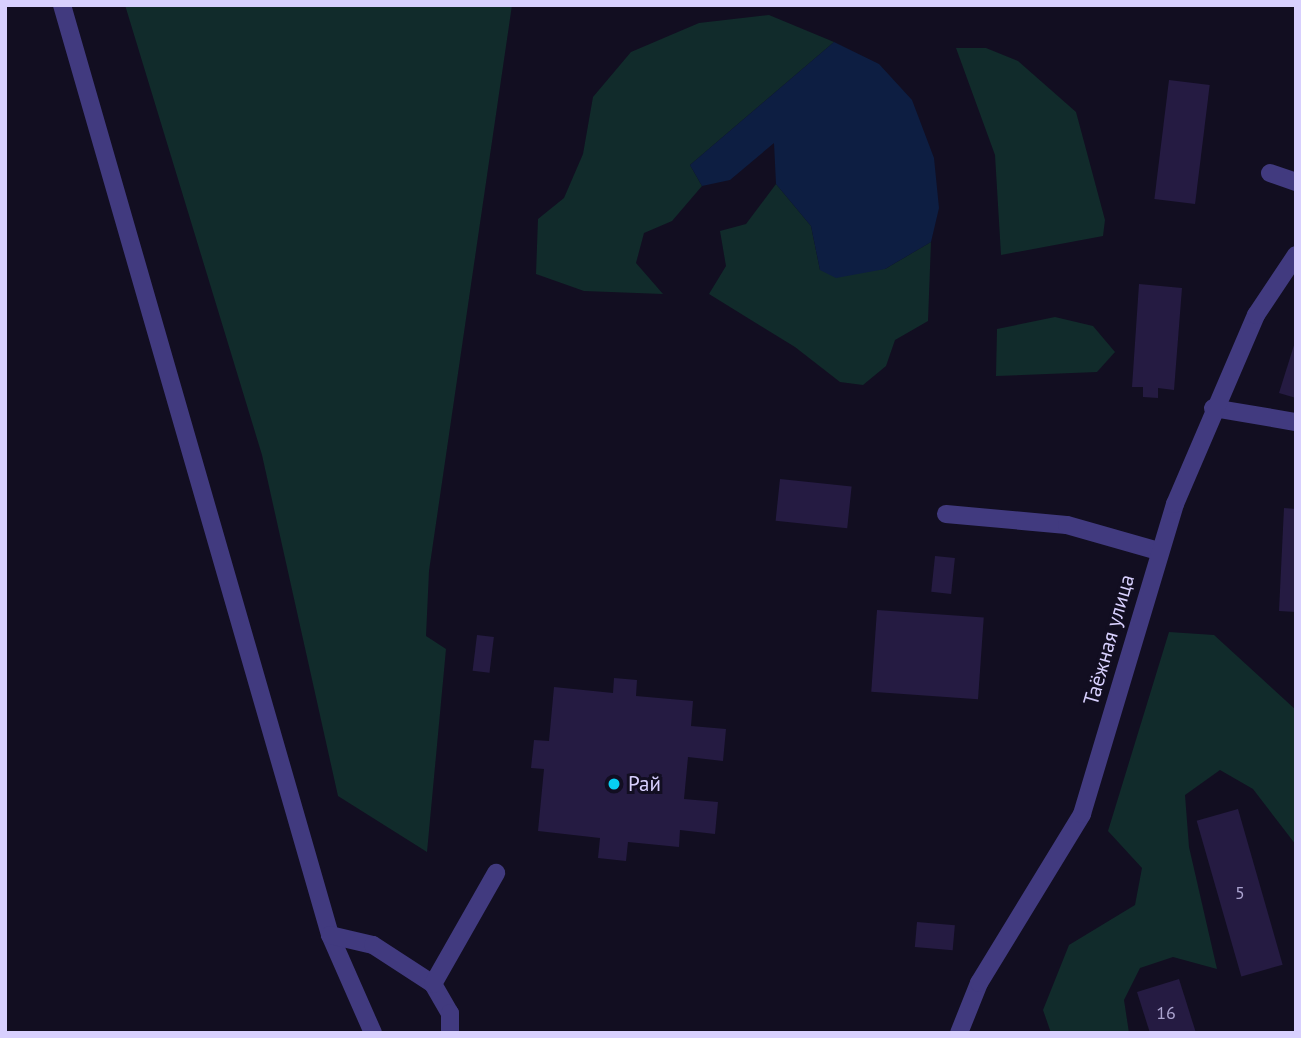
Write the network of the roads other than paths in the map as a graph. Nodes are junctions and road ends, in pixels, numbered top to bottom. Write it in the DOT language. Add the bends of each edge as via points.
graph roads {
  1 [pos="62,5"];
  2 [pos="1270,173"];
  3 [pos="1296,182"];
  4 [pos="1296,255"];
  5 [pos="1213,408"];
  6 [pos="1296,422"];
  7 [pos="946,514"];
  8 [pos="1158,551"];
  9 [pos="496,873"];
  10 [pos="330,935"];
  11 [pos="433,984"];
  12 [pos="373,1033"];
  13 [pos="450,1033"];
  14 [pos="959,1033"];
  1 -- 10 [label="street"];
  2 -- 3 [label="street"];
  4 -- 5 [label="street, Таёжная улица" via="1256,315"];
  5 -- 6 [label="street"];
  5 -- 8 [label="street, Таёжная улица"];
  7 -- 8 [label="street" via="1067,525"];
  8 -- 14 [label="street, Таёжная улица" via="1082,814 979,983"];
  9 -- 11 [label="street"];
  10 -- 11 [label="street" via="373,946"];
  10 -- 12 [label="street"];
  11 -- 13 [label="street" via="450,1013"];
}
